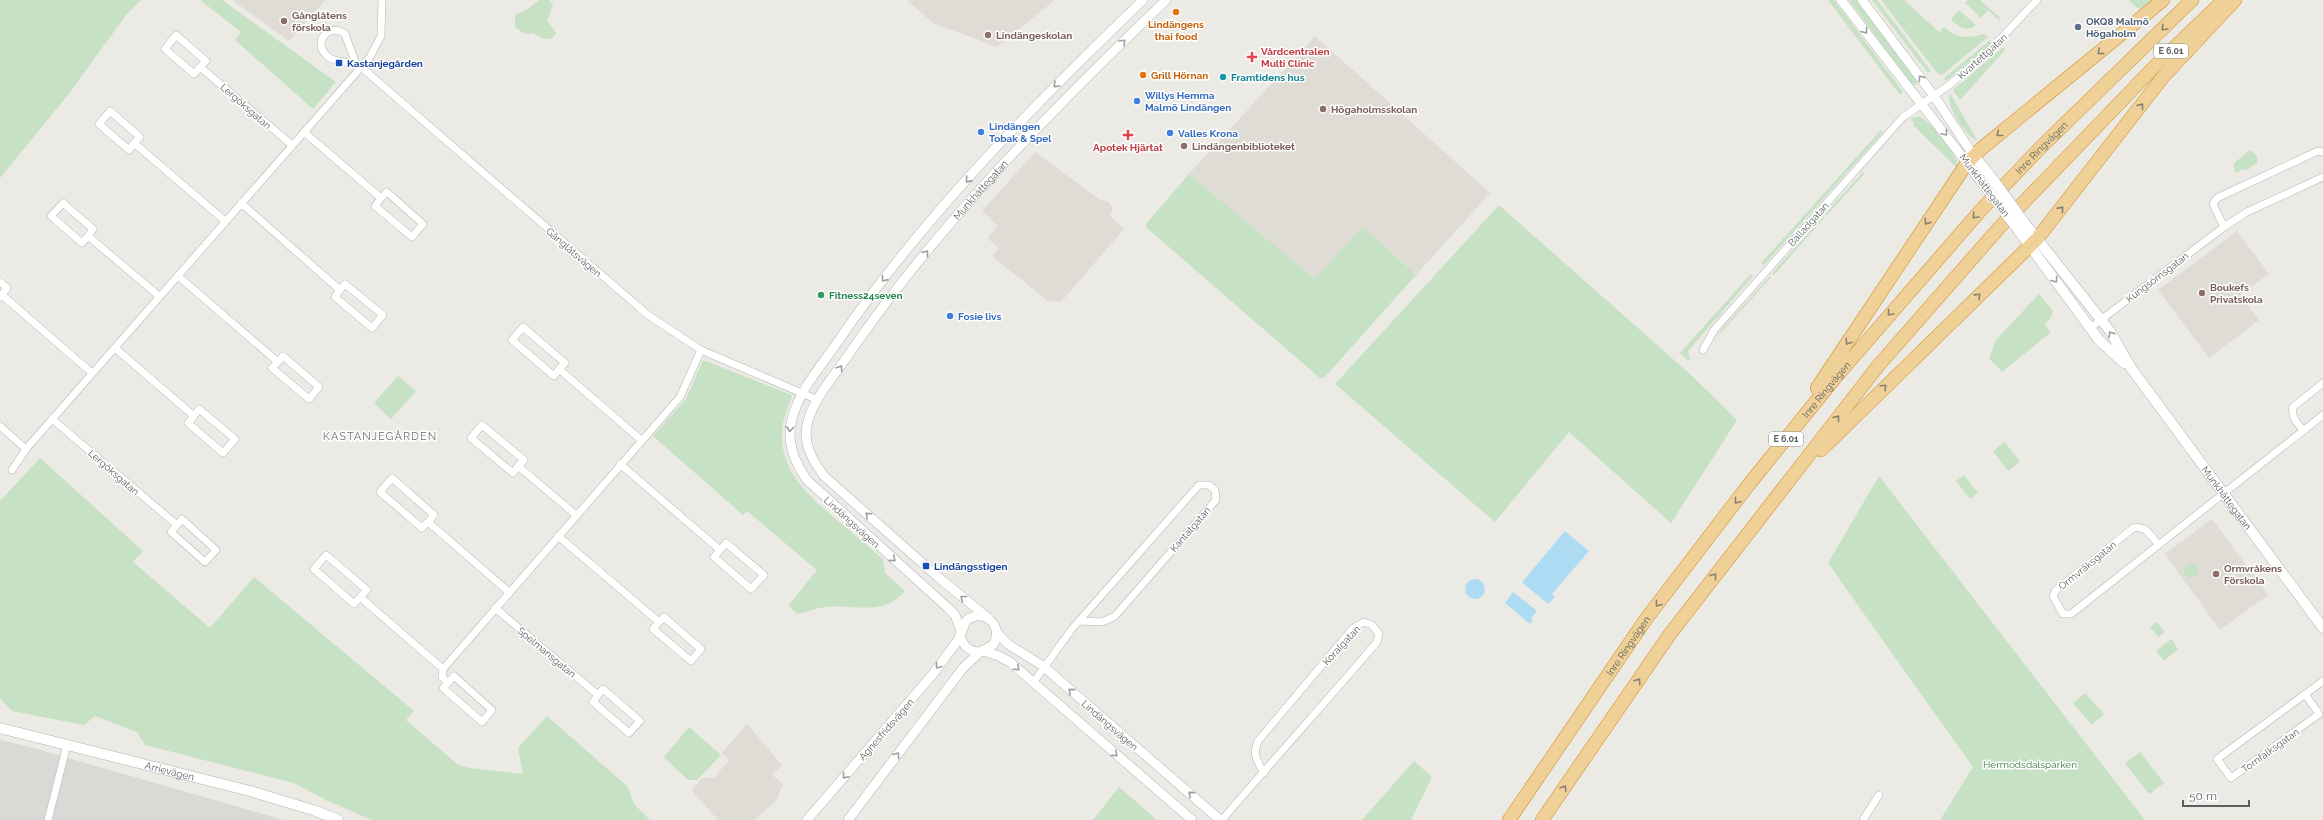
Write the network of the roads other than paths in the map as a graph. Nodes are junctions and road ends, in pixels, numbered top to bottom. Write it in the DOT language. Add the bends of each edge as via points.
graph roads {
  1 [pos="382,0"];
  2 [pos="1143,0"];
  3 [pos="1166,0"];
  4 [pos="1841,0"];
  5 [pos="1862,0"];
  6 [pos="2037,0"];
  7 [pos="2162,0"];
  8 [pos="2192,0"];
  9 [pos="2224,0"];
  10 [pos="2235,0"];
  11 [pos="358,65"];
  12 [pos="200,67"];
  13 [pos="1934,96"];
  14 [pos="1921,105"];
  15 [pos="304,132"];
  16 [pos="134,143"];
  17 [pos="292,145"];
  18 [pos="2323,152"];
  19 [pos="1971,160"];
  20 [pos="2323,177"];
  21 [pos="381,198"];
  22 [pos="241,204"];
  23 [pos="225,221"];
  24 [pos="2224,227"];
  25 [pos="88,236"];
  26 [pos="2033,242"];
  27 [pos="178,276"];
  28 [pos="0,282"];
  29 [pos="340,290"];
  30 [pos="1,296"];
  31 [pos="159,296"];
  32 [pos="2101,319"];
  33 [pos="2090,328"];
  34 [pos="115,348"];
  35 [pos="701,350"];
  36 [pos="1703,350"];
  37 [pos="278,362"];
  38 [pos="2130,368"];
  39 [pos="559,369"];
  40 [pos="92,373"];
  41 [pos="2323,383"];
  42 [pos="803,392"];
  43 [pos="818,400"];
  44 [pos="2323,415"];
  45 [pos="194,416"];
  46 [pos="52,419"];
  47 [pos="0,426"];
  48 [pos="2303,430"];
  49 [pos="641,440"];
  50 [pos="26,449"];
  51 [pos="620,464"];
  52 [pos="518,466"];
  53 [pos="12,470"];
  54 [pos="1750,483"];
  55 [pos="2222,493"];
  56 [pos="576,515"];
  57 [pos="1760,516"];
  58 [pos="428,522"];
  59 [pos="177,525"];
  60 [pos="558,536"];
  61 [pos="2158,544"];
  62 [pos="720,550"];
  63 [pos="509,592"];
  64 [pos="360,598"];
  65 [pos="495,608"];
  66 [pos="988,618"];
  67 [pos="1080,621"];
  68 [pos="659,622"];
  69 [pos="2323,628"];
  70 [pos="960,633"];
  71 [pos="997,633"];
  72 [pos="982,652"];
  73 [pos="1043,666"];
  74 [pos="443,669"];
  75 [pos="2323,681"];
  76 [pos="448,683"];
  77 [pos="1033,683"];
  78 [pos="2305,694"];
  79 [pos="598,695"];
  80 [pos="0,728"];
  81 [pos="67,745"];
  82 [pos="1264,772"];
  83 [pos="1879,795"];
  84 [pos="48,820"];
  85 [pos="338,820"];
  86 [pos="807,820"];
  87 [pos="848,820"];
  88 [pos="1192,820"];
  89 [pos="1221,820"];
  90 [pos="1509,820"];
  91 [pos="1542,820"];
  92 [pos="1863,820"];
  1 -- 11 [label="street" via="381,36 370,57"];
  2 -- 42 [label="street, Munkhättegatan, one-way" via="1023,118 937,214 861,307"];
  43 -- 3 [label="street, Munkhättegatan, one-way" via="882,307 949,224 1028,137"];
  4 -- 14 [label="street, Munkhättegatan, one-way"];
  13 -- 5 [label="street, Munkhättegatan, one-way"];
  6 -- 13 [label="street, Kvartettgatan" via="2001,41"];
  7 -- 19 [label="highway, one-way" via="1982,148"];
  8 -- 54 [label="highway, Inre Ringvägen / E 6.01, one-way" via="2040,148 1959,233 1835,378"];
  57 -- 9 [label="highway, E 6.01, one-way" via="1878,366 1999,228 2156,65"];
  26 -- 10 [label="highway, one-way" via="2163,77"];
  11 -- 11 [label="street, Gånglåtsvägen" via="345,34 336,29 324,34 320,42 324,54 339,63"];
  11 -- 15 [label="street" via="344,86"];
  11 -- 35 [label="street, Gånglåtsvägen" via="648,316"];
  12 -- 12 [label="street" via="206,61 176,35 165,49 194,74"];
  12 -- 17 [label="street, Lergöksgatan"];
  13 -- 14 [label="street, Kvartettgatan"];
  13 -- 19 [label="street, Munkhättegatan"];
  14 -- 19 [label="street, Munkhättegatan, one-way"];
  14 -- 36 [label="street, Balladgatan" via="1903,117 1894,127 1714,330"];
  15 -- 17 [label="street"];
  15 -- 21 [label="street"];
  16 -- 16 [label="street" via="140,137 110,112 99,124 129,150"];
  16 -- 23 [label="street"];
  17 -- 22 [label="street"];
  18 -- 24 [label="street" via="2318,151 2217,198 2214,204"];
  19 -- 26 [label="main road, Munkhättegatan, bridge"];
  19 -- 54 [label="highway, one-way" via="1836,361"];
  20 -- 24 [label="street, Kungsörnsgatan" via="2247,212"];
  21 -- 21 [label="street" via="375,206 412,237 423,224 386,192"];
  22 -- 23 [label="street"];
  22 -- 29 [label="street"];
  23 -- 27 [label="street"];
  24 -- 32 [label="street, Kungsörnsgatan"];
  25 -- 25 [label="street" via="93,229 62,203 51,216 82,243"];
  25 -- 31 [label="street"];
  26 -- 32 [label="main road, Munkhättegatan"];
  26 -- 33 [label="main road, Munkhättegatan, one-way"];
  57 -- 26 [label="highway, one-way" via="1874,397"];
  27 -- 31 [label="street"];
  27 -- 37 [label="street"];
  28 -- 30 [label="street" via="7,288"];
  29 -- 29 [label="street" via="335,297 372,328 383,315 346,284"];
  30 -- 40 [label="street"];
  31 -- 34 [label="street"];
  32 -- 33 [label="street, Kungsörnsgatan"];
  38 -- 32 [label="main road, Munkhättegatan, one-way"];
  33 -- 38 [label="main road, Munkhättegatan" via="2099,340"];
  34 -- 40 [label="street"];
  34 -- 45 [label="street"];
  35 -- 42 [label="street, Gånglåtsvägen"];
  35 -- 49 [label="street" via="680,398"];
  37 -- 37 [label="street" via="272,368 309,399 319,387 283,356"];
  38 -- 55 [label="main road, Munkhättegatan"];
  39 -- 39 [label="street" via="565,363 523,327 512,340 554,376"];
  39 -- 49 [label="street"];
  40 -- 46 [label="street"];
  41 -- 48 [label="street" via="2293,407 2294,419"];
  42 -- 43 [label="street, Gånglåtsvägen"];
  42 -- 70 [label="street, Lindängsvägen, one-way" via="794,410 790,434 791,447 800,470 815,488 955,615"];
  66 -- 43 [label="street, Lindängsvägen, one-way" via="824,476 815,464 807,445 806,434 807,425"];
  44 -- 48 [label="street, Ormvråksgatan"];
  45 -- 45 [label="street" via="188,423 223,453 235,439 199,409"];
  46 -- 50 [label="street"];
  46 -- 59 [label="street, Lergöksgatan"];
  47 -- 50 [label="street"];
  48 -- 55 [label="street, Ormvråksgatan"];
  49 -- 51 [label="street"];
  50 -- 53 [label="street"];
  51 -- 56 [label="street"];
  51 -- 62 [label="street"];
  52 -- 52 [label="street" via="524,460 482,425 471,438 513,473"];
  52 -- 56 [label="street"];
  54 -- 90 [label="highway, Inre Ringvägen / E 6.01, one-way" via="1646,620"];
  55 -- 61 [label="street, Ormvråksgatan"];
  55 -- 69 [label="main road, Munkhättegatan"];
  56 -- 60 [label="street"];
  91 -- 57 [label="highway, E 6.01, one-way" via="1670,634"];
  58 -- 58 [label="street" via="434,515 392,478 380,492 422,528"];
  58 -- 63 [label="street"];
  59 -- 59 [label="street" via="171,532 205,562 216,550 182,519"];
  60 -- 63 [label="street"];
  60 -- 68 [label="street"];
  61 -- 61 [label="street, Ormvråksgatan" via="2144,528 2133,528 2055,591 2055,602 2063,614 2071,614"];
  62 -- 62 [label="street" via="714,557 751,589 764,575 726,543"];
  63 -- 65 [label="street"];
  64 -- 64 [label="street" via="366,590 326,555 314,569 354,604"];
  64 -- 74 [label="street"];
  65 -- 74 [label="street"];
  65 -- 79 [label="street, Spelmansgatan"];
  66 -- 70 [label="street" via="976,615 969,618 963,624"];
  66 -- 71 [label="street, Lindängsvägen" via="994,624"];
  67 -- 67 [label="street, Kantatgatan" via="1199,485 1209,485 1215,490 1216,500 1115,616 1102,622"];
  67 -- 73 [label="street, Kantatgatan"];
  68 -- 68 [label="street" via="654,629 690,661 701,649 664,617"];
  70 -- 72 [label="street, Lindängsvägen" via="968,649"];
  70 -- 86 [label="street, Agnesfridsvägen, one-way" via="954,647"];
  71 -- 72 [label="street" via="993,645"];
  71 -- 73 [label="street, Lindängsvägen" via="1009,645"];
  72 -- 77 [label="street, Lindängsvägen, one-way" via="1005,658"];
  87 -- 72 [label="street, one-way" via="959,673"];
  73 -- 77 [label="street, Kantatgatan"];
  89 -- 73 [label="street, Lindängsvägen, one-way"];
  74 -- 76 [label="street" via="442,677"];
  75 -- 78 [label="street, Tornfalksgatan"];
  76 -- 76 [label="street" via="454,676 492,710 482,722 443,688"];
  77 -- 88 [label="street, Lindängsvägen, one-way"];
  78 -- 78 [label="street, Tornfalksgatan" via="2319,714 2232,778 2218,759"];
  79 -- 79 [label="street" via="593,702 630,733 640,721 603,689"];
  80 -- 81 [label="main road, Arrievägen"];
  81 -- 84 [label="street"];
  81 -- 85 [label="main road, Arrievägen" via="250,791"];
  82 -- 82 [label="street, Koralgatan" via="1377,642 1379,634 1372,625 1364,622 1353,628 1258,741 1254,750"];
  82 -- 89 [label="street, Koralgatan"];
  83 -- 92 [label="street"];
}
